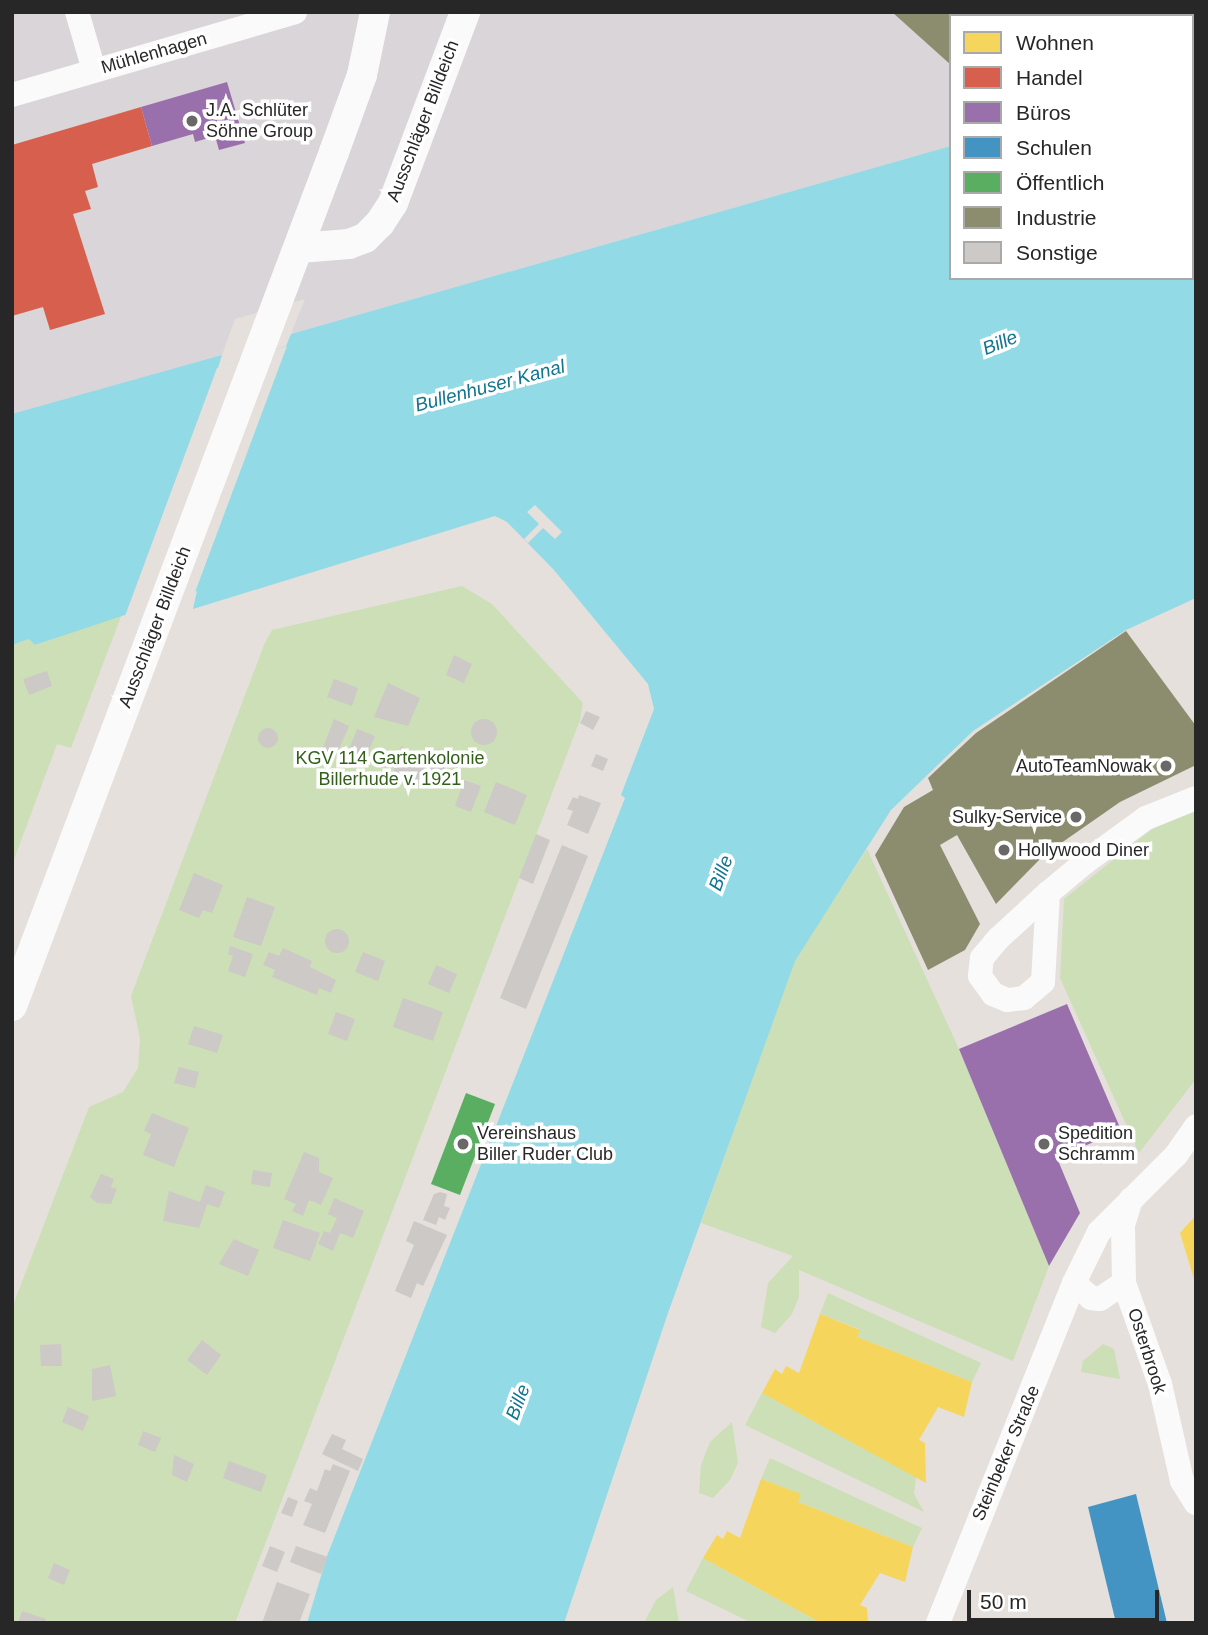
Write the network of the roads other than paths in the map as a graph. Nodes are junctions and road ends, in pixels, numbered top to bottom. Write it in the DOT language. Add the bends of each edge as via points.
graph roads {
  1 [pos="78,12"];
  2 [pos="295,12"];
  3 [pos="375,12"];
  4 [pos="465,12"];
  5 [pos="94,70"];
  6 [pos="12,95"];
  7 [pos="299,248"];
  8 [pos="1196,797"];
  9 [pos="1048,893"];
  10 [pos="12,1006"];
  11 [pos="1196,1126"];
  12 [pos="1132,1196"];
  13 [pos="1074,1283"];
  14 [pos="1124,1283"];
  15 [pos="1196,1503"];
  16 [pos="938,1623"];
  1 -- 5 [label="street"];
  2 -- 5 [label="street, Mühlenhagen"];
  3 -- 7 [label="street, Ausschläger Billdeich" via="362,75"];
  4 -- 7 [label="street, Ausschläger Billdeich" via="393,203 380,223 349,244"];
  5 -- 6 [label="street, Mühlenhagen"];
  7 -- 10 [label="street, Ausschläger Billdeich"];
  8 -- 9 [label="street" via="1146,818"];
  11 -- 12 [label="street, Steinbeker Straße" via="1176,1155"];
  12 -- 13 [label="street, Steinbeker Straße" via="1100,1233"];
  12 -- 14 [label="street, Osterbrook" via="1123,1226"];
  13 -- 14 [label="street" via="1100,1300"];
  13 -- 16 [label="street, Steinbeker Straße"];
  14 -- 15 [label="street, Osterbrook" via="1160,1384 1182,1481"];
}
